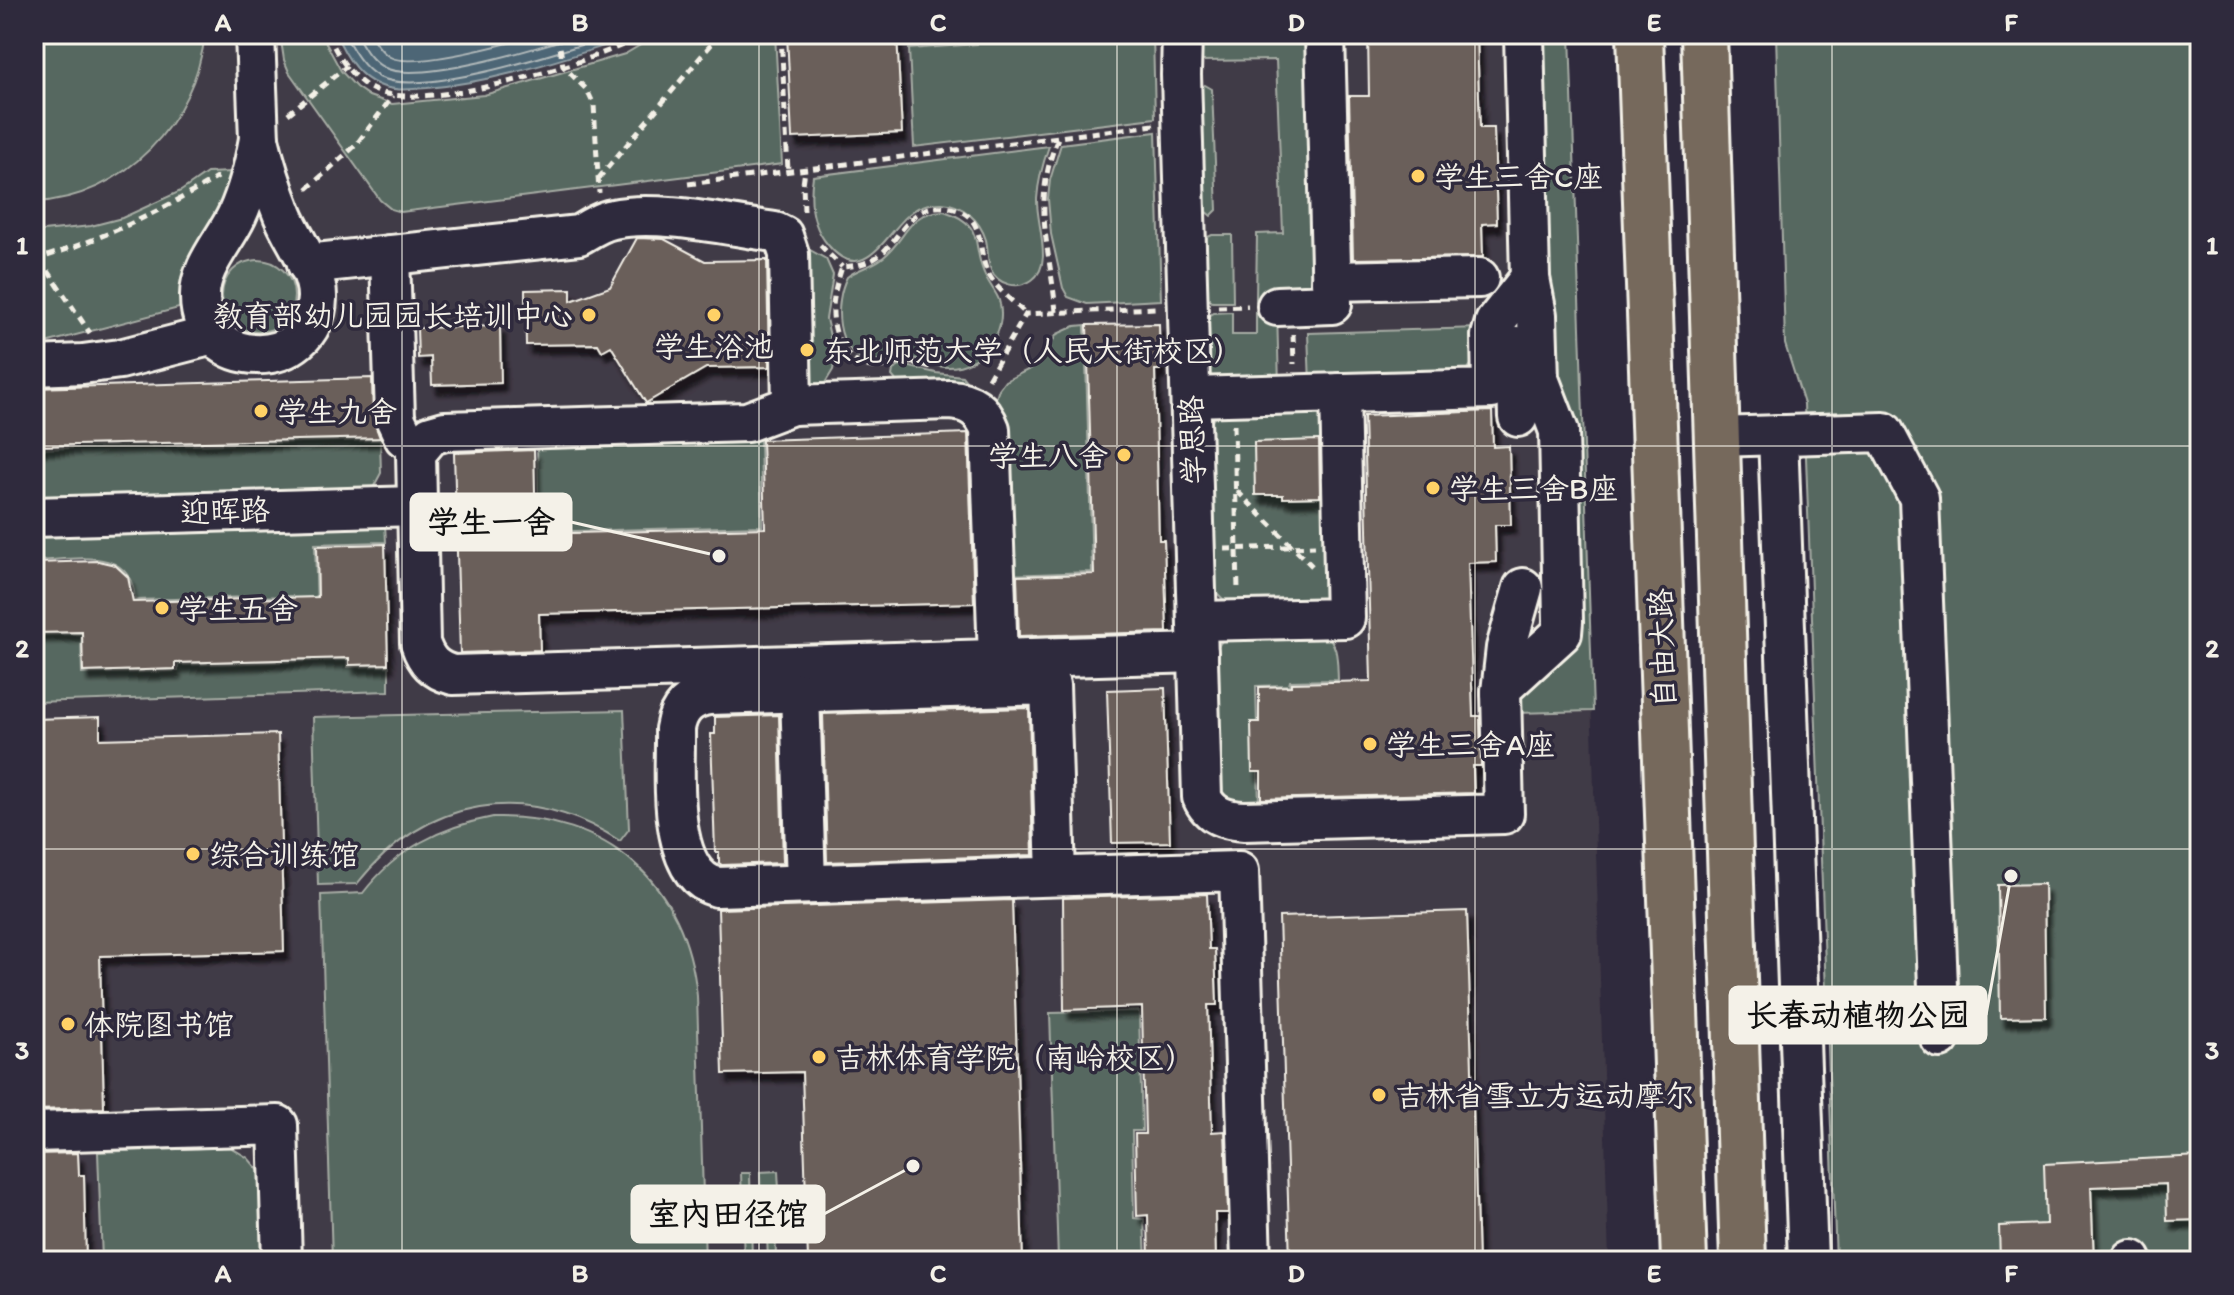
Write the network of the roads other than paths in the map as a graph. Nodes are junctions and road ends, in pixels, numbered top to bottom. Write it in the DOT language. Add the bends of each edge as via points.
graph roads {
  1 [pos="255,34"];
  2 [pos="1182,34"];
  3 [pos="1325,34"];
  4 [pos="1524,34"];
  5 [pos="1640,34"];
  6 [pos="1704,34"];
  7 [pos="259,139"];
  8 [pos="390,255"];
  9 [pos="307,264"];
  10 [pos="1479,278"];
  11 [pos="1530,278"];
  12 [pos="1331,281"];
  13 [pos="1285,305"];
  14 [pos="213,335"];
  15 [pos="34,366"];
  16 [pos="1340,393"];
  17 [pos="1191,397"];
  18 [pos="792,405"];
  19 [pos="1518,417"];
  20 [pos="1778,435"];
  21 [pos="1717,437"];
  22 [pos="419,445"];
  23 [pos="416,506"];
  24 [pos="34,517"];
  25 [pos="1523,588"];
  26 [pos="1198,637"];
  27 [pos="998,659"];
  28 [pos="800,692"];
  29 [pos="1501,692"];
  30 [pos="1056,876"];
  31 [pos="806,884"];
  32 [pos="1940,1038"];
  33 [pos="34,1132"];
  34 [pos="282,1261"];
  35 [pos="1251,1261"];
  36 [pos="1684,1261"];
  37 [pos="1743,1261"];
  38 [pos="1808,1261"];
  1 -- 7 [label="street"];
  2 -- 17 [label="street, 学思路"];
  3 -- 12 [label="street"];
  4 -- 11 [label="street"];
  5 -- 36 [label="main road, 自由大路"];
  6 -- 21 [label="main road, 自由大路"];
  7 -- 9 [label="street" via="282,213"];
  7 -- 14 [label="street" via="237,214 202,281 201,309"];
  8 -- 9 [label="street"];
  8 -- 18 [label="street" via="579,235 609,219 632,216 783,236 789,254"];
  8 -- 22 [label="street" via="395,418 404,437"];
  9 -- 14 [label="street" via="316,284 315,312 290,346 250,355"];
  10 -- 12 [label="street"];
  11 -- 16 [label="street" via="1495,322 1492,389"];
  11 -- 19 [label="street" via="1515,323"];
  11 -- 29 [label="street" via="1539,379 1559,431 1563,621 1562,633"];
  12 -- 13 [label="street" via="1332,304"];
  14 -- 15 [label="street" via="108,360"];
  16 -- 17 [label="street"];
  16 -- 26 [label="street" via="1345,618 1239,620"];
  17 -- 26 [label="street, 学思路"];
  18 -- 22 [label="street" via="747,422 445,431"];
  18 -- 27 [label="street" via="960,401 984,392 992,440"];
  20 -- 21 [label="street"];
  20 -- 32 [label="street" via="1884,432 1919,498"];
  20 -- 38 [label="street"];
  21 -- 37 [label="main road, 自由大路"];
  22 -- 23 [label="street" via="414,461"];
  23 -- 24 [label="street, 迎晖路"];
  23 -- 27 [label="street" via="420,643 431,665 453,675"];
  25 -- 29 [label="street" via="1506,648"];
  26 -- 27 [label="street"];
  26 -- 29 [label="street, 学思路" via="1202,797 1211,812 1229,820 1504,814"];
  28 -- 30 [label="street" via="1050,685"];
  28 -- 31 [label="street"];
  28 -- 31 [label="street" via="709,695 684,706 675,729 678,836 686,858 710,885"];
  30 -- 31 [label="street"];
  30 -- 35 [label="street" via="1239,871"];
  33 -- 34 [label="street" via="278,1125"];
}
